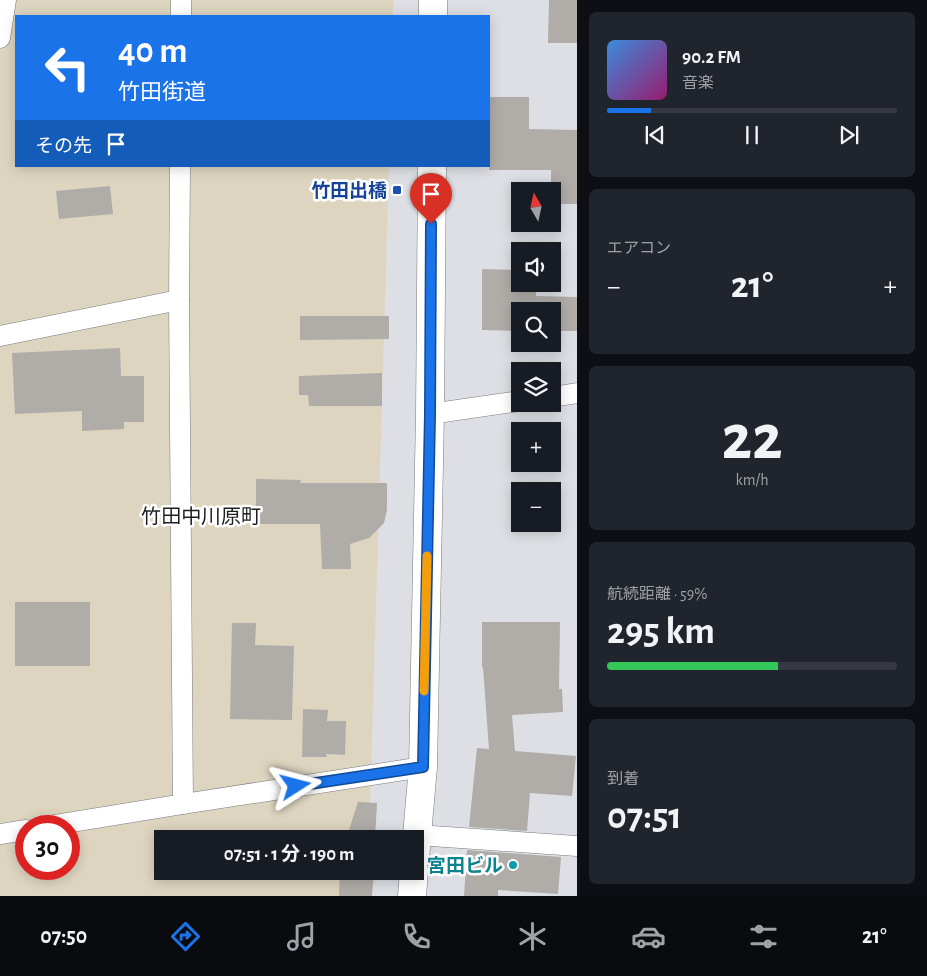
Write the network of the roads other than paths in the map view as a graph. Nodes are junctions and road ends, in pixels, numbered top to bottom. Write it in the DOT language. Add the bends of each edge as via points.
graph roads {
  1 [pos="6,0"];
  2 [pos="181,0"];
  3 [pos="433,0"];
  4 [pos="181,15"];
  5 [pos="433,15"];
  6 [pos="0,38"];
  7 [pos="180,167"];
  8 [pos="432,167"];
  9 [pos="179,300"];
  10 [pos="0,336"];
  11 [pos="577,393"];
  12 [pos="561,395"];
  13 [pos="511,402"];
  14 [pos="430,414"];
  15 [pos="423,767"];
  16 [pos="183,804"];
  17 [pos="80,821"];
  18 [pos="417,830"];
  19 [pos="15,832"];
  20 [pos="0,834"];
  21 [pos="424,846"];
  22 [pos="577,846"];
  23 [pos="413,880"];
  24 [pos="412,896"];
  1 -- 6 [label="street"];
  2 -- 4 [label="street"];
  3 -- 5 [label="highway"];
  7 -- 9 [label="street"];
  8 -- 14 [label="highway"];
  9 -- 10 [label="street"];
  9 -- 16 [label="street"];
  11 -- 12 [label="street"];
  13 -- 14 [label="street"];
  14 -- 15 [label="highway"];
  15 -- 16 [label="street"];
  15 -- 18 [label="highway"];
  16 -- 17 [label="street"];
  19 -- 20 [label="street"];
  21 -- 22 [label="street"];
  23 -- 24 [label="highway"];
}
